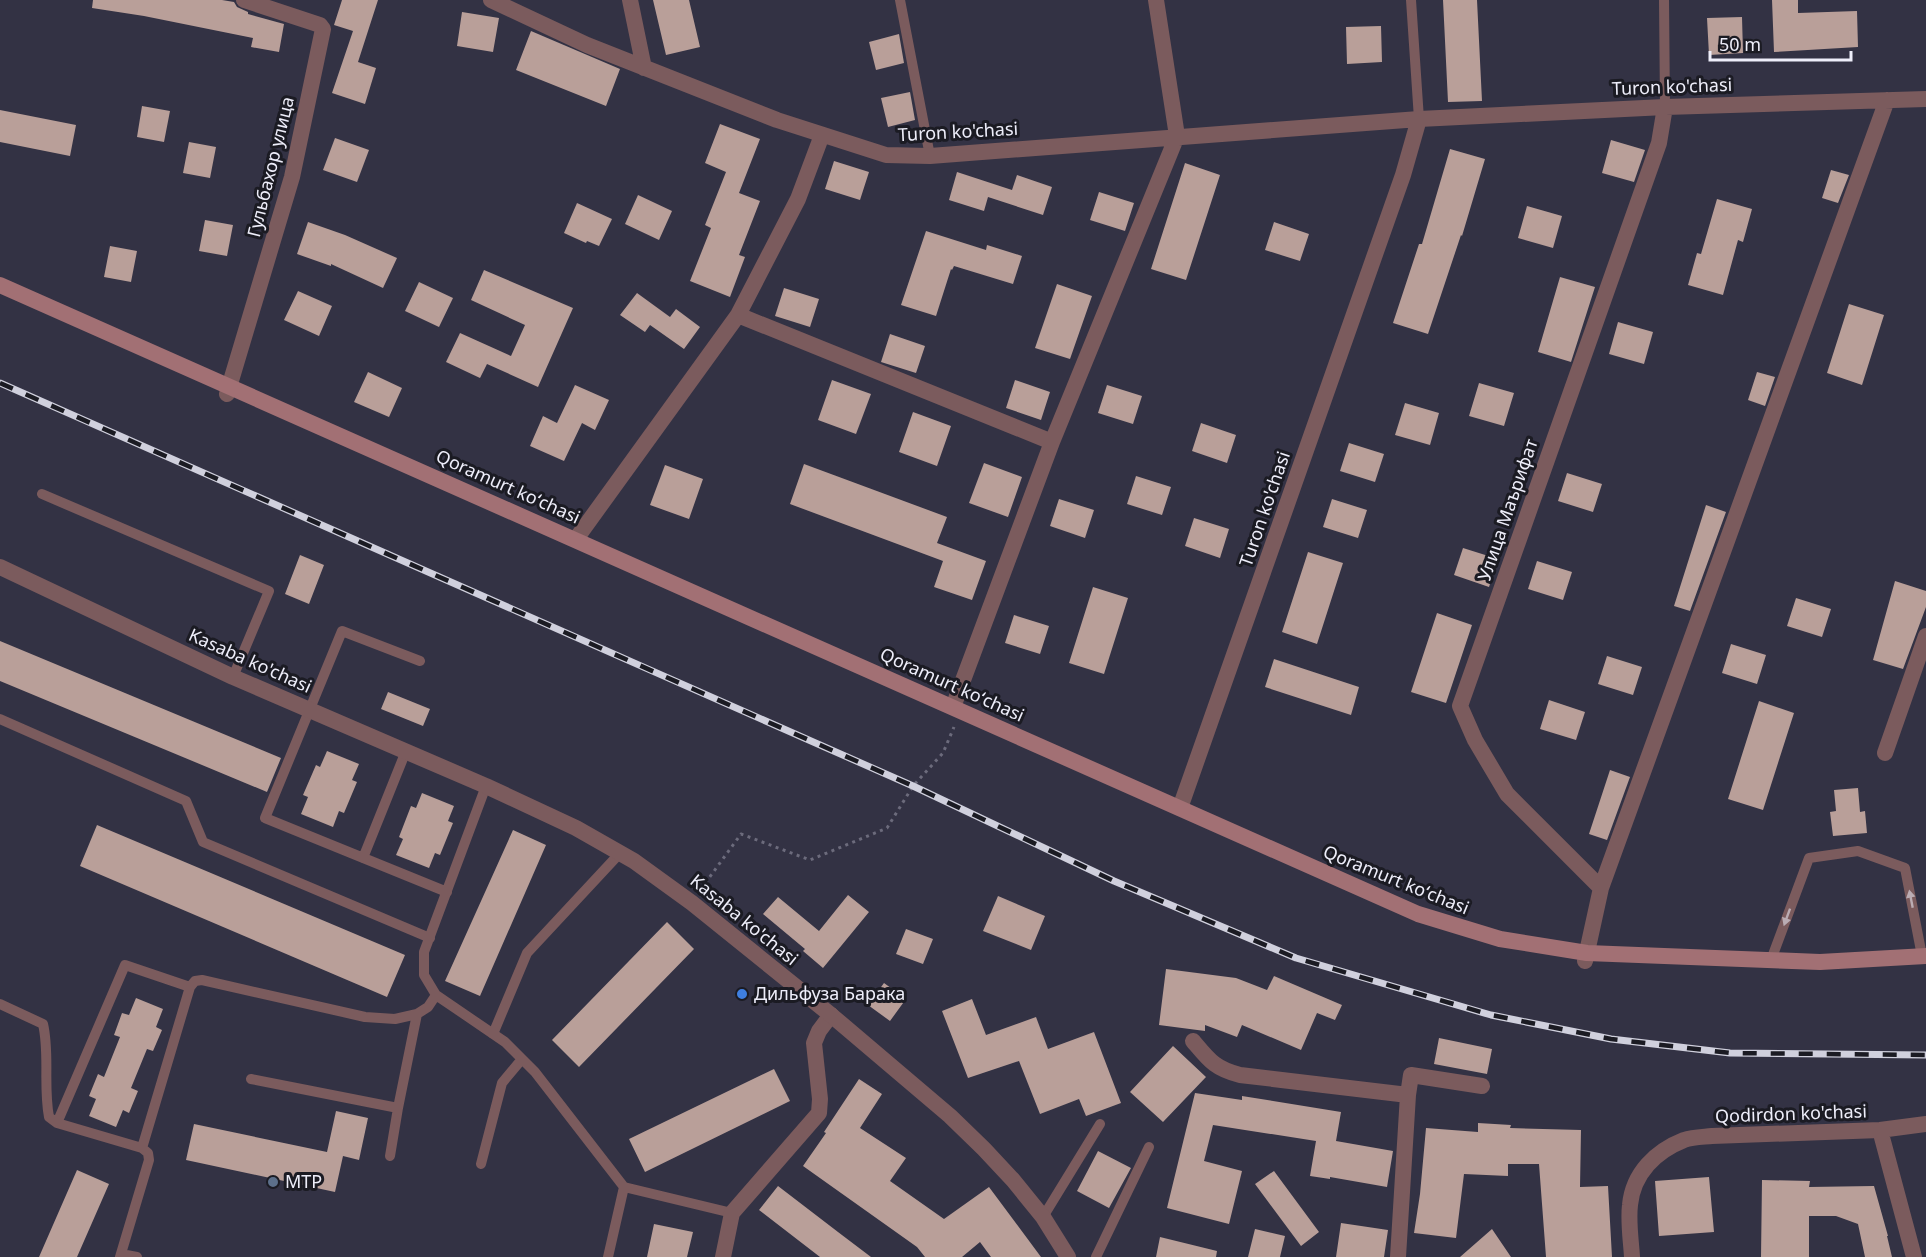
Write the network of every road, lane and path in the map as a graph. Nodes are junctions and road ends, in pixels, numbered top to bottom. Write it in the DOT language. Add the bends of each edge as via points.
graph roads {
  1 [pos="244,0"];
  2 [pos="491,0"];
  3 [pos="630,0"];
  4 [pos="900,0"];
  5 [pos="1156,0"];
  6 [pos="1411,0"];
  7 [pos="1664,0"];
  8 [pos="644,68"];
  9 [pos="1926,99"];
  10 [pos="1887,100"];
  11 [pos="1665,106"];
  12 [pos="1419,119"];
  13 [pos="822,135"];
  14 [pos="1177,136"];
  15 [pos="930,156"];
  16 [pos="0,285"];
  17 [pos="0,295"];
  18 [pos="738,315"];
  19 [pos="228,390"];
  20 [pos="1052,442"];
  21 [pos="42,494"];
  22 [pos="576,539"];
  23 [pos="0,567"];
  24 [pos="1926,636"];
  25 [pos="420,661"];
  26 [pos="233,677"];
  27 [pos="311,709"];
  28 [pos="955,713"];
  29 [pos="0,719"];
  30 [pos="406,751"];
  31 [pos="1885,753"];
  32 [pos="486,786"];
  33 [pos="1180,808"];
  34 [pos="621,852"];
  35 [pos="363,858"];
  36 [pos="1601,888"];
  37 [pos="447,892"];
  38 [pos="692,903"];
  39 [pos="430,938"];
  40 [pos="1586,957"];
  41 [pos="1925,959"];
  42 [pos="1771,960"];
  43 [pos="190,987"];
  44 [pos="436,995"];
  45 [pos="0,1004"];
  46 [pos="417,1014"];
  47 [pos="831,1015"];
  48 [pos="493,1034"];
  49 [pos="1193,1041"];
  50 [pos="522,1059"];
  51 [pos="251,1079"];
  52 [pos="1482,1086"];
  53 [pos="1408,1095"];
  54 [pos="398,1108"];
  55 [pos="57,1123"];
  56 [pos="1101,1124"];
  57 [pos="1926,1124"];
  58 [pos="1880,1130"];
  59 [pos="1149,1147"];
  60 [pos="142,1148"];
  61 [pos="390,1155"];
  62 [pos="481,1164"];
  63 [pos="624,1187"];
  64 [pos="732,1213"];
  65 [pos="1043,1217"];
  66 [pos="121,1255"];
  67 [pos="137,1257"];
  68 [pos="608,1257"];
  69 [pos="723,1257"];
  70 [pos="1068,1257"];
  71 [pos="1096,1257"];
  72 [pos="1398,1257"];
  73 [pos="1632,1257"];
  74 [pos="1914,1257"];
  1 -- 19 [label="street, Гульбахор улица" via="323,29 292,177"];
  2 -- 8 [label="street, Turon ko'chasi"];
  3 -- 8 [label="street"];
  4 -- 15 [label="lane"];
  5 -- 14 [label="street"];
  6 -- 12 [label="lane"];
  7 -- 11 [label="lane"];
  8 -- 13 [label="street, Turon ko'chasi"];
  9 -- 10 [label="street, Turon ko'chasi"];
  10 -- 11 [label="street, Turon ko'chasi"];
  10 -- 36 [label="street"];
  11 -- 12 [label="street, Turon ko'chasi"];
  11 -- 36 [label="street, Улица Маърифат" via="1659,143 1460,706 1507,794"];
  12 -- 14 [label="street, Turon ko'chasi"];
  12 -- 33 [label="street, Turon ko'chasi" via="1403,175"];
  13 -- 15 [label="street, Turon ko'chasi" via="886,155"];
  13 -- 18 [label="street" via="798,199"];
  14 -- 15 [label="street, Turon ko'chasi"];
  14 -- 20 [label="street"];
  16 -- 19 [label="main road, Qoramurt koʻchasi"];
  17 -- 19 [label="main road, Qoramurt koʻchasi"];
  18 -- 20 [label="street"];
  18 -- 22 [label="street"];
  19 -- 22 [label="main road, Qoramurt koʻchasi"];
  19 -- 28 [label="main road, Qoramurt koʻchasi"];
  20 -- 28 [label="street"];
  21 -- 26 [label="lane" via="269,591"];
  22 -- 28 [label="main road, Qoramurt koʻchasi"];
  23 -- 26 [label="street, Kasaba ko'chasi"];
  24 -- 31 [label="street"];
  25 -- 27 [label="lane" via="342,631"];
  26 -- 27 [label="street, Kasaba ko'chasi"];
  27 -- 30 [label="street, Kasaba ko'chasi"];
  27 -- 35 [label="lane" via="265,818"];
  28 -- 33 [label="main road, Qoramurt koʻchasi"];
  28 -- 38 [label="path" via="943,753 913,786 887,828 810,860 741,834"];
  28 -- 40 [label="main road, Qoramurt koʻchasi" via="1277,863 1414,922 1498,947"];
  29 -- 39 [label="lane" via="186,801 203,842"];
  30 -- 32 [label="street, Kasaba ko'chasi"];
  30 -- 35 [label="lane"];
  32 -- 34 [label="street, Kasaba ko'chasi"];
  32 -- 37 [label="lane"];
  33 -- 40 [label="main road, Qoramurt koʻchasi" via="1418,914 1500,939"];
  34 -- 38 [label="street, Kasaba ko'chasi"];
  34 -- 48 [label="lane" via="527,953"];
  35 -- 37 [label="lane"];
  36 -- 40 [label="street"];
  37 -- 39 [label="lane"];
  38 -- 47 [label="street, Kasaba ko'chasi"];
  39 -- 44 [label="lane" via="424,952 424,975"];
  40 -- 41 [label="main road, Qoramurt koʻchasi" via="1817,971"];
  40 -- 42 [label="main road, Qoramurt koʻchasi"];
  41 -- 42 [label="main road, Qoramurt koʻchasi"];
  41 -- 42 [label="lane, one-way" via="1905,868 1858,851 1809,858"];
  43 -- 46 [label="lane" via="202,980 365,1017 395,1019"];
  43 -- 55 [label="lane" via="124,965"];
  43 -- 60 [label="lane"];
  44 -- 46 [label="lane"];
  44 -- 48 [label="lane"];
  45 -- 55 [label="lane" via="43,1024 47,1042 47,1108 49,1117"];
  46 -- 54 [label="lane"];
  47 -- 64 [label="street" via="814,1043 819,1113"];
  47 -- 65 [label="street, Kasaba ko'chasi" via="950,1116"];
  48 -- 50 [label="lane"];
  49 -- 53 [label="street" via="1211,1063 1224,1071"];
  50 -- 62 [label="lane" via="501,1083"];
  50 -- 63 [label="lane"];
  51 -- 54 [label="lane"];
  52 -- 53 [label="street" via="1411,1074"];
  53 -- 72 [label="street"];
  54 -- 61 [label="lane"];
  55 -- 60 [label="lane"];
  56 -- 65 [label="lane"];
  57 -- 58 [label="street, Qodirdon ko'chasi"];
  58 -- 73 [label="street, Qodirdon ko'chasi" via="1712,1136 1686,1139 1661,1151 1648,1163 1633,1190"];
  58 -- 74 [label="street"];
  59 -- 71 [label="lane"];
  60 -- 66 [label="lane" via="149,1160"];
  63 -- 64 [label="lane"];
  63 -- 68 [label="lane"];
  64 -- 69 [label="street"];
  65 -- 70 [label="street, Kasaba ko'chasi"];
  66 -- 67 [label="lane"];
}
